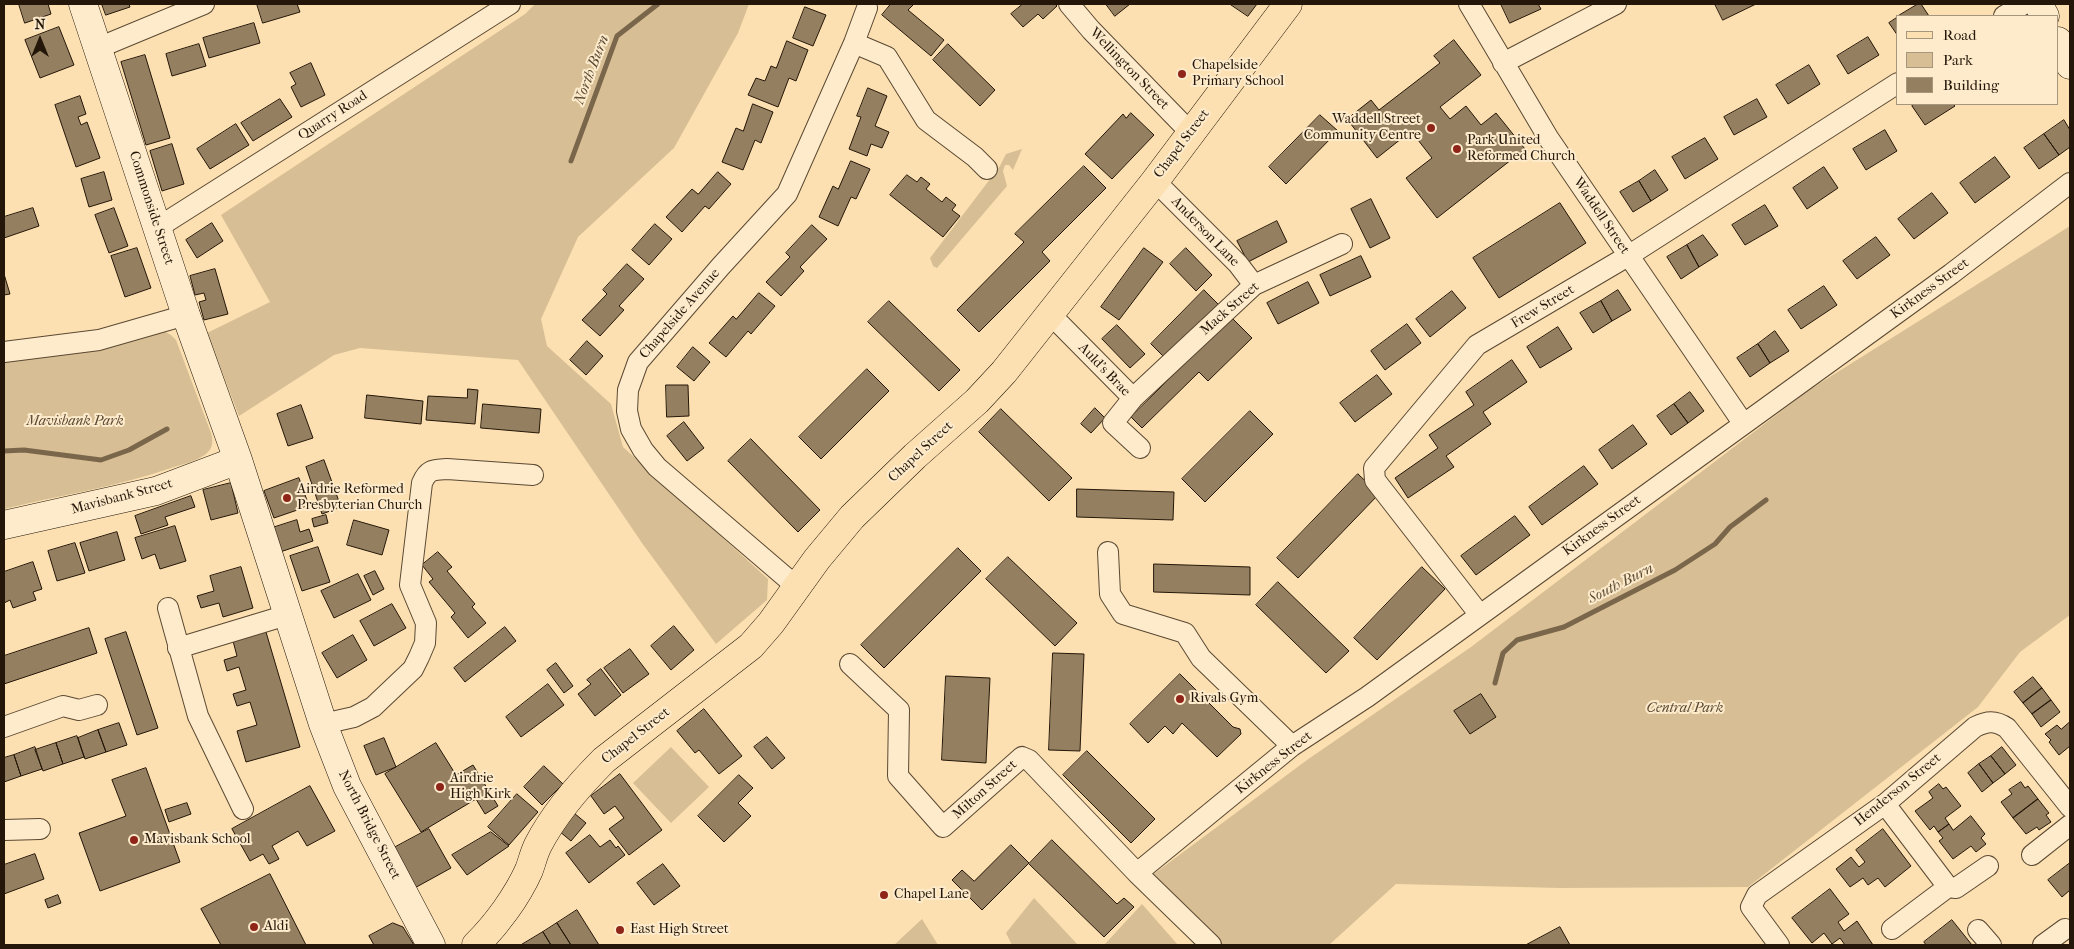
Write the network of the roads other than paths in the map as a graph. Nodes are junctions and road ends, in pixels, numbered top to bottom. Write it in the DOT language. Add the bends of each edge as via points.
graph roads {
  1 [pos="83,4"];
  2 [pos="204,4"];
  3 [pos="510,4"];
  4 [pos="1070,4"];
  5 [pos="1288,4"];
  6 [pos="1469,4"];
  7 [pos="1616,4"];
  8 [pos="2024,4"];
  9 [pos="2038,4"];
  10 [pos="867,8"];
  11 [pos="2006,15"];
  12 [pos="2044,15"];
  13 [pos="854,43"];
  14 [pos="2059,43"];
  15 [pos="98,48"];
  16 [pos="1503,62"];
  17 [pos="2070,65"];
  18 [pos="1896,84"];
  19 [pos="1190,133"];
  20 [pos="987,168"];
  21 [pos="1156,181"];
  22 [pos="2070,183"];
  23 [pos="157,228"];
  24 [pos="1342,244"];
  25 [pos="1628,256"];
  26 [pos="1254,285"];
  27 [pos="1050,314"];
  28 [pos="186,315"];
  29 [pos="4,352"];
  30 [pos="1133,398"];
  31 [pos="221,412"];
  32 [pos="1743,423"];
  33 [pos="1140,448"];
  34 [pos="238,460"];
  35 [pos="533,475"];
  36 [pos="4,525"];
  37 [pos="1108,552"];
  38 [pos="797,586"];
  39 [pos="168,608"];
  40 [pos="287,615"];
  41 [pos="1480,615"];
  42 [pos="178,648"];
  43 [pos="850,664"];
  44 [pos="97,705"];
  45 [pos="323,724"];
  46 [pos="4,727"];
  47 [pos="1292,746"];
  48 [pos="1884,804"];
  49 [pos="2070,807"];
  50 [pos="243,809"];
  51 [pos="2070,825"];
  52 [pos="40,829"];
  53 [pos="4,830"];
  54 [pos="2032,855"];
  55 [pos="1988,866"];
  56 [pos="1137,873"];
  57 [pos="1948,887"];
  58 [pos="1892,928"];
  59 [pos="2065,929"];
  60 [pos="431,945"];
  61 [pos="476,945"];
  62 [pos="1211,945"];
  63 [pos="1779,945"];
  64 [pos="2043,945"];
  1 -- 15 [label="main road, Commonside Street"];
  2 -- 15 [label="street"];
  3 -- 23 [label="street, Quarry Road"];
  4 -- 19 [label="street, Wellington Street"];
  5 -- 19 [label="main road, Chapel Street"];
  6 -- 16 [label="street, Waddell Street"];
  7 -- 16 [label="street"];
  8 -- 11 [label="street"];
  9 -- 12 [label="main road"];
  10 -- 13 [label="street, Chapelside Avenue"];
  13 -- 20 [label="street" via="887,57 926,120"];
  13 -- 38 [label="street, Chapelside Avenue" via="787,194 638,362 628,390 627,411 631,429 652,461"];
  14 -- 17 [label="main road"];
  15 -- 23 [label="main road, Commonside Street"];
  16 -- 25 [label="street, Waddell Street"];
  18 -- 25 [label="street, Frew Street"];
  19 -- 21 [label="main road, Chapel Street"];
  21 -- 26 [label="street, Anderson Lane" via="1238,264"];
  21 -- 27 [label="main road, Chapel Street"];
  22 -- 32 [label="street, Kirkness Street" via="1951,274"];
  23 -- 28 [label="main road, Commonside Street"];
  24 -- 26 [label="street, Mack Street"];
  25 -- 32 [label="street, Waddell Street"];
  25 -- 41 [label="street, Frew Street" via="1477,345 1374,468 1375,480"];
  26 -- 30 [label="street, Mack Street"];
  27 -- 30 [label="street, Auld's Brae"];
  27 -- 38 [label="main road, Chapel Street" via="977,400 852,518"];
  28 -- 29 [label="street" via="98,340"];
  28 -- 31 [label="main road, Commonside Street"];
  30 -- 33 [label="street, Auld's Brae" via="1113,423"];
  31 -- 34 [label="main road, North Bridge Street"];
  32 -- 41 [label="street, Kirkness Street"];
  34 -- 36 [label="main road, Mavisbank Street" via="156,491"];
  34 -- 40 [label="main road, North Bridge Street"];
  35 -- 45 [label="street" via="447,469 426,474 422,483 410,585 426,624 422,650 413,669 374,707 354,717"];
  37 -- 47 [label="street" via="1110,594 1123,614 1185,633 1201,658"];
  38 -- 61 [label="main road, Chapel Street" via="751,646 604,760 590,775 546,831 510,902"];
  39 -- 42 [label="street"];
  40 -- 42 [label="street"];
  40 -- 45 [label="main road, North Bridge Street"];
  41 -- 47 [label="street, Kirkness Street" via="1367,697"];
  42 -- 50 [label="street" via="198,716"];
  43 -- 56 [label="street, Milton Street" via="898,710 898,776 943,827 1022,757 1029,760"];
  44 -- 46 [label="street" via="79,710 63,706"];
  45 -- 60 [label="main road, North Bridge Street" via="346,786"];
  47 -- 56 [label="street, Kirkness Street"];
  48 -- 49 [label="street, Henderson Street" via="1975,727 1994,721 2007,728"];
  48 -- 57 [label="street"];
  48 -- 63 [label="street, Henderson Street" via="1756,895 1751,907"];
  51 -- 54 [label="street"];
  52 -- 53 [label="street"];
  55 -- 57 [label="street" via="1956,888"];
  56 -- 62 [label="street, Milton Street"];
  57 -- 58 [label="street"];
  59 -- 64 [label="street"];
}
